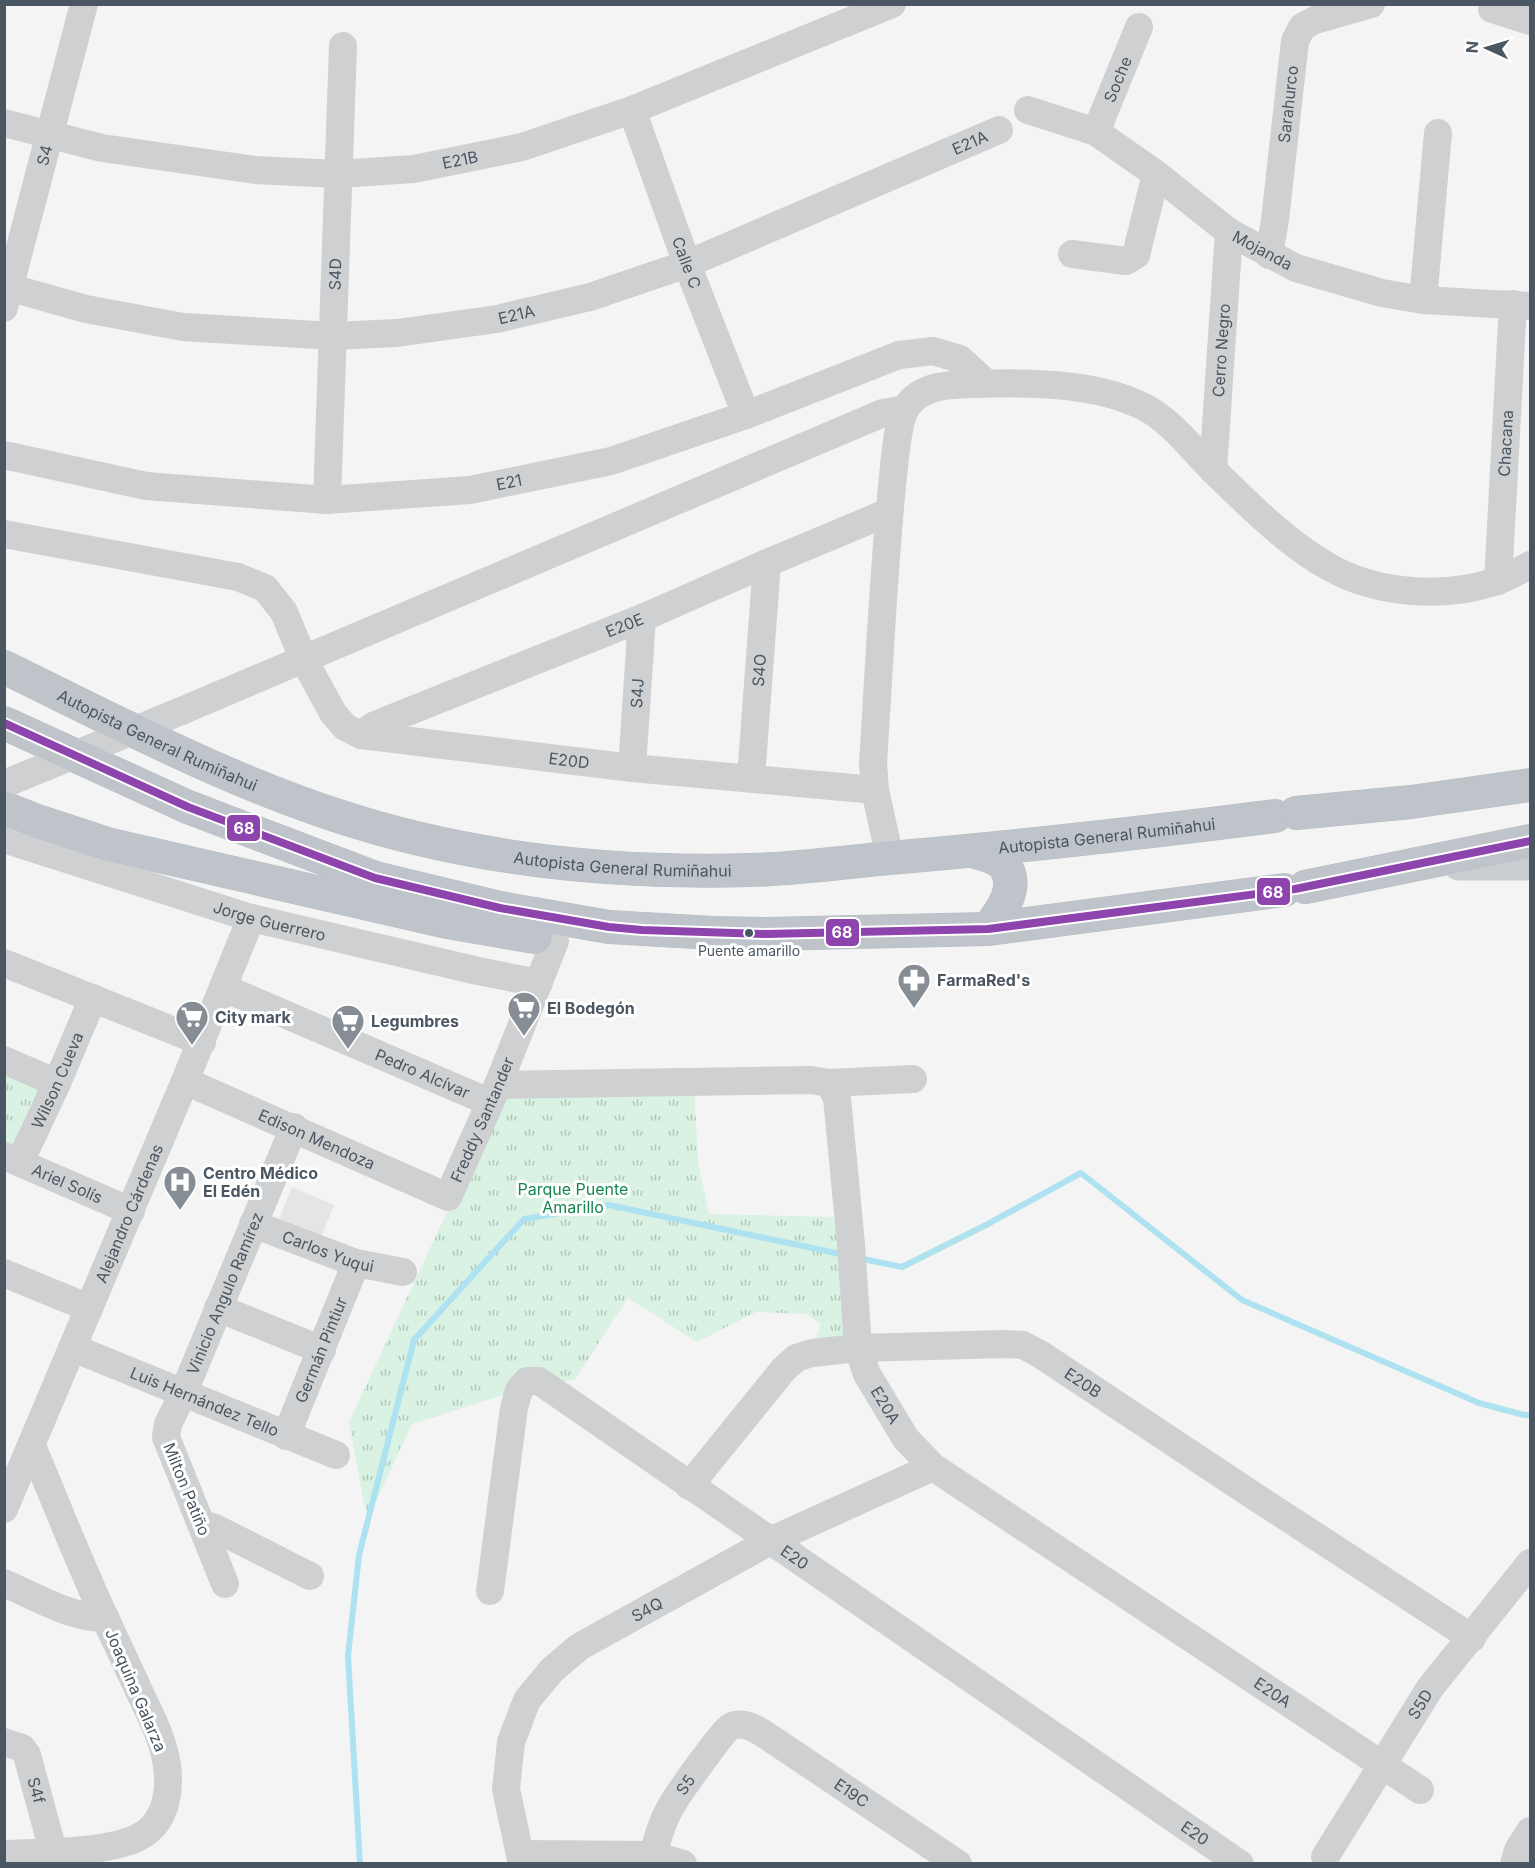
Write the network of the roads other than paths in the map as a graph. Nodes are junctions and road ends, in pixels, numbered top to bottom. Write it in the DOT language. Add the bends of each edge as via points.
graph roads {
  1 [pos="84,4"];
  2 [pos="892,4"];
  3 [pos="1371,4"];
  4 [pos="1492,9"];
  5 [pos="1530,21"];
  6 [pos="1139,27"];
  7 [pos="343,46"];
  8 [pos="632,110"];
  9 [pos="1028,110"];
  10 [pos="4,123"];
  11 [pos="999,130"];
  12 [pos="1095,132"];
  13 [pos="1438,133"];
  14 [pos="51,135"];
  15 [pos="338,174"];
  16 [pos="1156,174"];
  17 [pos="1229,232"];
  18 [pos="1072,254"];
  19 [pos="1269,255"];
  20 [pos="687,264"];
  21 [pos="6,294"];
  22 [pos="1423,300"];
  23 [pos="1522,305"];
  24 [pos="333,336"];
  25 [pos="986,383"];
  26 [pos="905,409"];
  27 [pos="746,415"];
  28 [pos="4,455"];
  29 [pos="1213,470"];
  30 [pos="327,500"];
  31 [pos="889,512"];
  32 [pos="4,534"];
  33 [pos="766,563"];
  34 [pos="1530,565"];
  35 [pos="1498,581"];
  36 [pos="642,618"];
  37 [pos="303,658"];
  38 [pos="4,667"];
  39 [pos="4,723"];
  40 [pos="361,735"];
  41 [pos="632,768"];
  42 [pos="751,778"];
  43 [pos="4,784"];
  44 [pos="1530,785"];
  45 [pos="875,790"];
  46 [pos="4,808"];
  47 [pos="4,839"];
  48 [pos="1530,841"];
  49 [pos="972,851"];
  50 [pos="890,858"];
  51 [pos="1418,864"];
  52 [pos="1530,864"];
  53 [pos="251,918"];
  54 [pos="609,927"];
  55 [pos="988,929"];
  56 [pos="555,941"];
  57 [pos="4,963"];
  58 [pos="539,983"];
  59 [pos="224,988"];
  60 [pos="93,998"];
  61 [pos="202,1042"];
  62 [pos="4,1060"];
  63 [pos="913,1078"];
  64 [pos="186,1081"];
  65 [pos="57,1083"];
  66 [pos="829,1083"];
  67 [pos="494,1093"];
  68 [pos="294,1127"];
  69 [pos="12,1159"];
  70 [pos="448,1197"];
  71 [pos="131,1211"];
  72 [pos="253,1224"];
  73 [pos="356,1263"];
  74 [pos="402,1272"];
  75 [pos="4,1273"];
  76 [pos="89,1308"];
  77 [pos="218,1308"];
  78 [pos="858,1345"];
  79 [pos="73,1348"];
  80 [pos="322,1350"];
  81 [pos="183,1394"];
  82 [pos="286,1436"];
  83 [pos="32,1446"];
  84 [pos="336,1455"];
  85 [pos="933,1467"];
  86 [pos="689,1486"];
  87 [pos="8,1495"];
  88 [pos="201,1524"];
  89 [pos="772,1540"];
  90 [pos="1530,1563"];
  91 [pos="310,1576"];
  92 [pos="4,1583"];
  93 [pos="225,1584"];
  94 [pos="490,1591"];
  95 [pos="105,1618"];
  96 [pos="1472,1638"];
  97 [pos="743,1724"];
  98 [pos="4,1742"];
  99 [pos="1382,1765"];
  100 [pos="1420,1790"];
  101 [pos="1530,1831"];
  102 [pos="53,1851"];
  103 [pos="4,1854"];
  104 [pos="1325,1857"];
  105 [pos="521,1859"];
  106 [pos="653,1859"];
  107 [pos="683,1863"];
  108 [pos="958,1863"];
  109 [pos="1240,1863"];
  110 [pos="1514,1863"];
  1 -- 14 [label="street, S4"];
  2 -- 8 [label="street, E21B"];
  3 -- 19 [label="street, Sarahurco" via="1315,20 1302,27 1295,41"];
  4 -- 5 [label="street"];
  6 -- 12 [label="street, Soche"];
  7 -- 15 [label="street, S4D"];
  8 -- 15 [label="street, E21B" via="522,147 414,169"];
  8 -- 20 [label="street, Calle C"];
  9 -- 12 [label="street, Mojanda"];
  10 -- 14 [label="street, E21B"];
  11 -- 20 [label="street, E21A"];
  12 -- 16 [label="street, Mojanda"];
  13 -- 22 [label="street"];
  14 -- 15 [label="street, E21B" via="102,148 198,163"];
  14 -- 21 [label="street, S4"];
  15 -- 24 [label="street, S4D"];
  16 -- 17 [label="street, Mojanda"];
  16 -- 18 [label="street" via="1136,255 1126,261"];
  17 -- 19 [label="street, Mojanda"];
  17 -- 29 [label="street, Cerro Negro"];
  19 -- 22 [label="street, Mojanda" via="1337,281"];
  20 -- 24 [label="street, E21A" via="590,297 497,319 397,333"];
  20 -- 27 [label="street, Calle C"];
  21 -- 24 [label="street, E21A" via="183,327"];
  22 -- 23 [label="street, Mojanda"];
  23 -- 35 [label="street, Chacana"];
  24 -- 30 [label="street, S4D"];
  25 -- 26 [label="street" via="945,385 915,397"];
  25 -- 27 [label="street, E21" via="960,359 933,351 910,354 875,363"];
  25 -- 29 [label="street" via="1082,388 1136,404 1171,428"];
  26 -- 31 [label="street"];
  26 -- 37 [label="street" via="883,413"];
  27 -- 30 [label="street, E21" via="611,461 471,490"];
  28 -- 30 [label="street, E21" via="147,486"];
  29 -- 35 [label="street" via="1284,536 1309,555 1356,580 1415,591 1465,588"];
  31 -- 33 [label="street, E20E"];
  31 -- 45 [label="street" via="873,763"];
  32 -- 37 [label="street, E20D" via="238,577 265,588 284,612"];
  33 -- 36 [label="street, E20E"];
  33 -- 42 [label="street, S4O"];
  34 -- 35 [label="street"];
  36 -- 40 [label="street, E20E" via="375,725"];
  36 -- 41 [label="street, S4J"];
  37 -- 40 [label="street, E20D" via="333,713 345,727"];
  37 -- 43 [label="street"];
  38 -- 50 [label="highway, Autopista General Rumiñahui" via="237,780 336,816 438,843 541,861 646,870 769,869"];
  39 -- 54 [label="highway" via="188,807 375,878 500,908"];
  40 -- 41 [label="street, E20D"];
  41 -- 42 [label="street, E20D"];
  42 -- 45 [label="street, E20D"];
  44 -- 49 [label="highway, Autopista General Rumiñahui"];
  45 -- 50 [label="street"];
  46 -- 56 [label="highway" via="107,844 447,921"];
  47 -- 53 [label="street, Jorge Guerrero"];
  48 -- 51 [label="highway"];
  49 -- 50 [label="highway, Autopista General Rumiñahui"];
  49 -- 55 [label="highway" via="1004,865 1009,879 1004,908"];
  51 -- 52 [label="main road"];
  51 -- 55 [label="highway" via="1295,889"];
  53 -- 58 [label="street, Jorge Guerrero"];
  53 -- 59 [label="street, Alejandro Cárdenas"];
  54 -- 55 [label="highway" via="766,934"];
  54 -- 56 [label="highway" via="583,939"];
  56 -- 58 [label="street, Freddy Santander"];
  57 -- 60 [label="street"];
  58 -- 67 [label="street, Freddy Santander"];
  59 -- 61 [label="street, Alejandro Cárdenas"];
  59 -- 67 [label="street, Pedro Alcívar"];
  60 -- 61 [label="street"];
  60 -- 65 [label="street, Wilson Cueva"];
  61 -- 64 [label="street, Alejandro Cárdenas"];
  62 -- 65 [label="street"];
  63 -- 66 [label="street"];
  64 -- 68 [label="street, Edison Mendoza"];
  64 -- 71 [label="street, Alejandro Cárdenas"];
  65 -- 69 [label="street, Wilson Cueva"];
  66 -- 67 [label="street" via="811,1080"];
  66 -- 78 [label="street, E20A" via="837,1098"];
  67 -- 70 [label="street, Freddy Santander"];
  68 -- 70 [label="street, Edison Mendoza"];
  68 -- 72 [label="street, Vinicio Angulo Ramírez"];
  69 -- 71 [label="street, Ariel Solís"];
  71 -- 76 [label="street, Alejandro Cárdenas"];
  72 -- 73 [label="street, Carlos Yuqui"];
  72 -- 77 [label="street, Vinicio Angulo Ramírez"];
  73 -- 74 [label="street, Carlos Yuqui"];
  73 -- 80 [label="street, Germán Pintiur"];
  75 -- 76 [label="street"];
  76 -- 79 [label="street, Alejandro Cárdenas"];
  77 -- 80 [label="street"];
  77 -- 81 [label="street, Vinicio Angulo Ramírez"];
  78 -- 85 [label="street, E20A" via="867,1374 906,1439"];
  78 -- 86 [label="street, E20B" via="796,1358"];
  78 -- 96 [label="street, E20B" via="1005,1344 1023,1346 1040,1354"];
  79 -- 81 [label="street, Luis Hernández Tello"];
  79 -- 83 [label="street, Alejandro Cárdenas"];
  80 -- 82 [label="street, Germán Pintiur"];
  81 -- 82 [label="street, Luis Hernández Tello"];
  81 -- 88 [label="street, Milton Patiño" via="166,1437"];
  82 -- 84 [label="street, Luis Hernández Tello"];
  83 -- 87 [label="street, Alejandro Cárdenas"];
  83 -- 95 [label="street, Joaquina Galarza"];
  85 -- 89 [label="street, S4Q"];
  85 -- 99 [label="street, E20A"];
  86 -- 89 [label="street, E20"];
  86 -- 94 [label="street, E20" via="552,1389 539,1381 527,1381 519,1390 514,1408"];
  88 -- 91 [label="street"];
  88 -- 93 [label="street, Milton Patiño"];
  89 -- 105 [label="street, S4Q" via="579,1647 552,1670 527,1700 511,1742 506,1789"];
  89 -- 109 [label="street, E20"];
  90 -- 96 [label="street, S5D"];
  92 -- 95 [label="street" via="76,1614"];
  95 -- 102 [label="street, Joaquina Galarza" via="162,1742 168,1779 165,1804 154,1825 132,1840 98,1848"];
  96 -- 99 [label="street, S5D" via="1430,1688"];
  97 -- 106 [label="street, S5" via="730,1727 720,1738 669,1809"];
  97 -- 108 [label="street, E19C"];
  98 -- 102 [label="street, S4f" via="22,1748 27,1755"];
  99 -- 100 [label="street, E20A"];
  99 -- 104 [label="street, S5D"];
  101 -- 110 [label="street"];
  102 -- 103 [label="street, Joaquina Galarza"];
  105 -- 106 [label="street"];
  106 -- 107 [label="street"];
}
